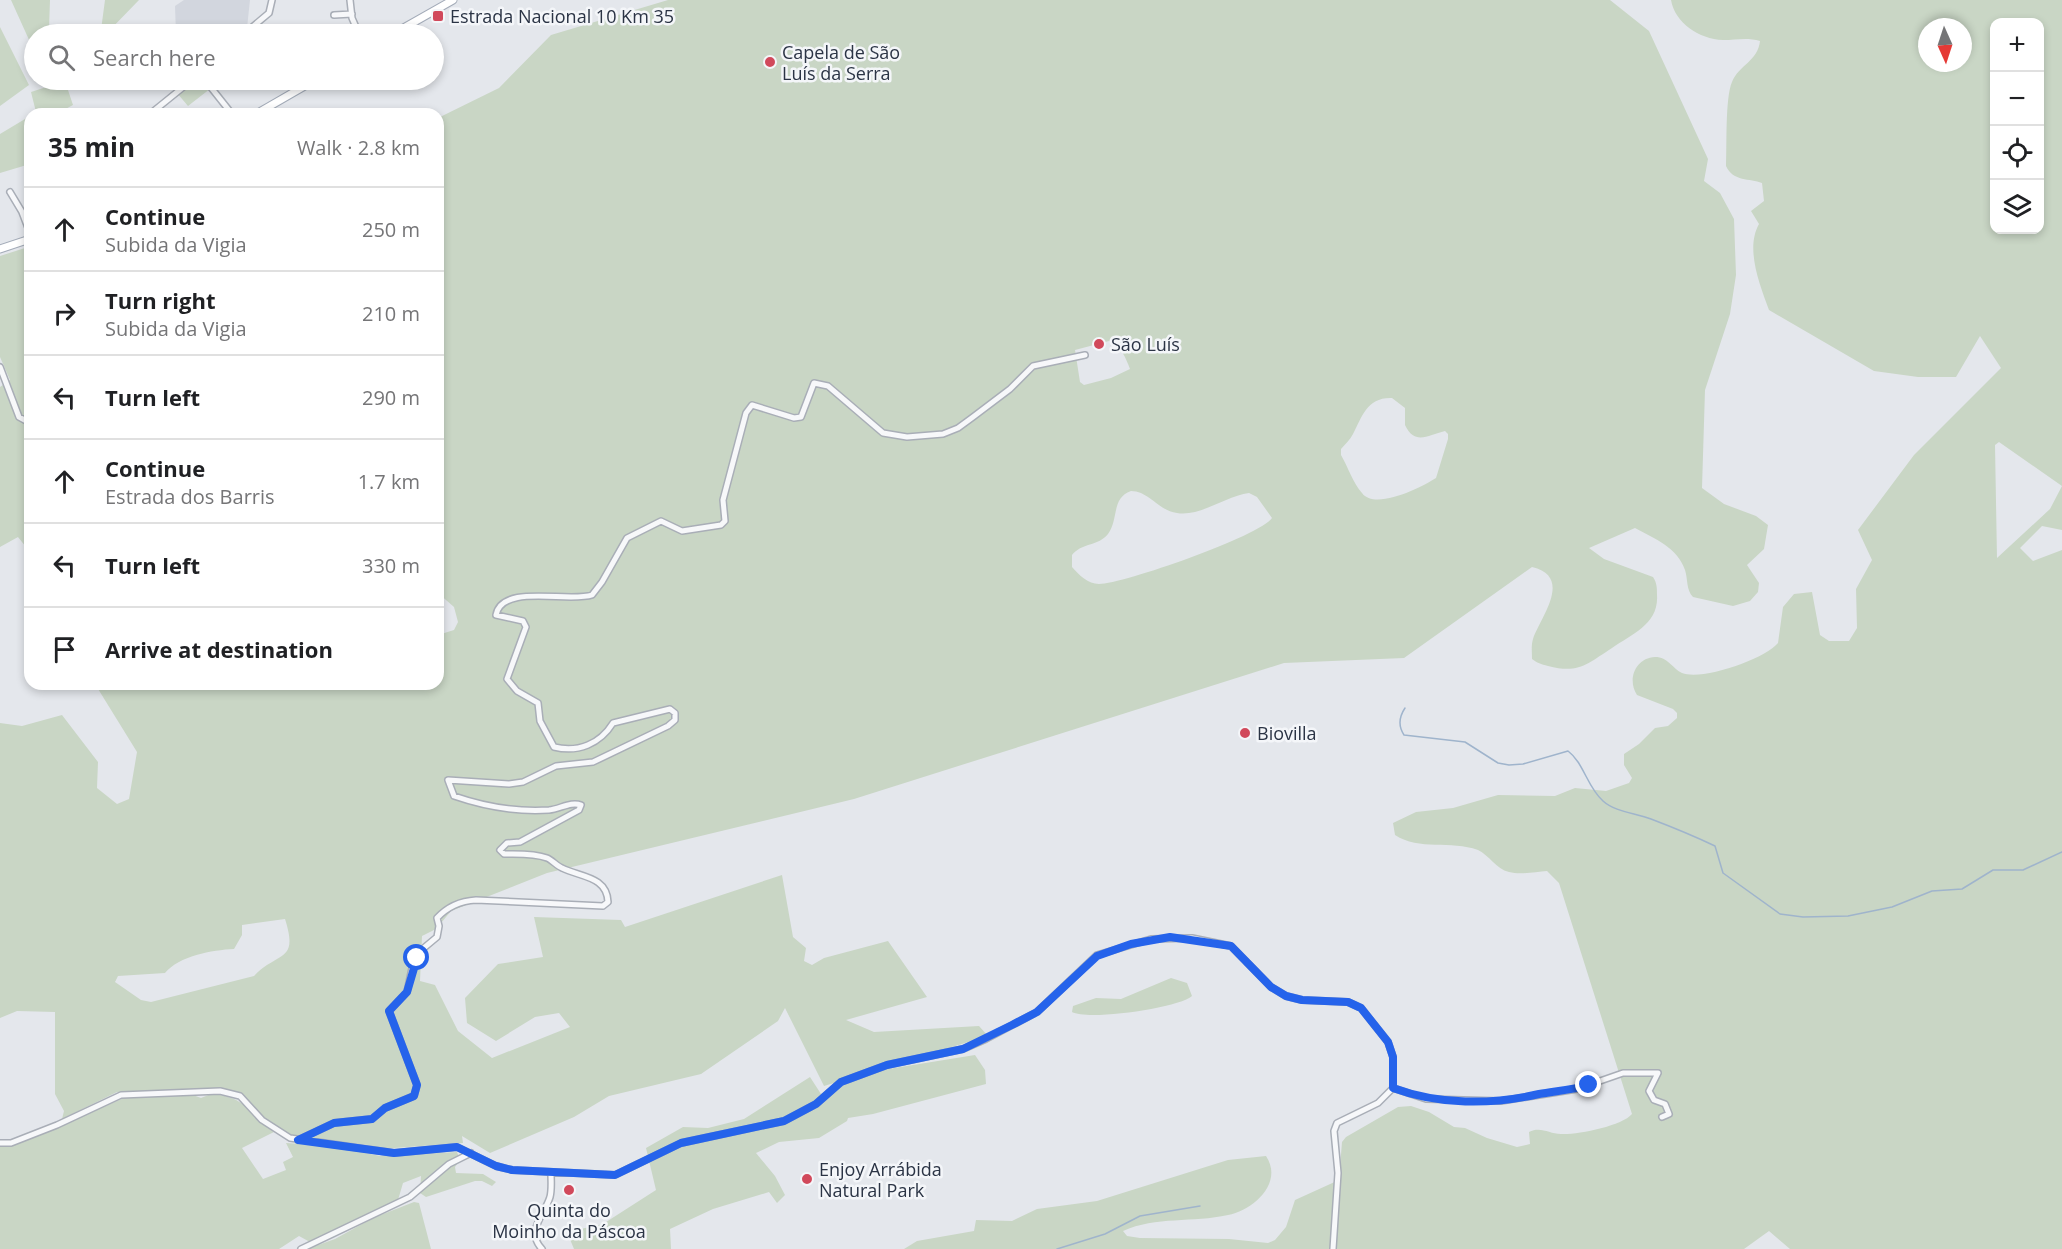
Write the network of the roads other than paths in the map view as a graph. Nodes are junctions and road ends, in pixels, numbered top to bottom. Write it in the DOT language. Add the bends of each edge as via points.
graph roads {
  1 [pos="272,0"];
  2 [pos="350,0"];
  3 [pos="453,0"];
  4 [pos="352,14"];
  5 [pos="334,15"];
  6 [pos="258,24"];
  7 [pos="356,24"];
  8 [pos="411,24"];
  9 [pos="180,90"];
  10 [pos="213,90"];
  11 [pos="298,90"];
  12 [pos="157,108"];
  13 [pos="227,108"];
  14 [pos="266,108"];
  15 [pos="10,192"];
  16 [pos="24,217"];
  17 [pos="24,241"];
  18 [pos="0,249"];
  19 [pos="1085,355"];
  20 [pos="0,367"];
  21 [pos="24,420"];
  22 [pos="1393,1088"];
  23 [pos="1662,1117"];
  24 [pos="298,1140"];
  25 [pos="0,1143"];
  26 [pos="471,1153"];
  27 [pos="551,1173"];
  28 [pos="301,1249"];
  29 [pos="542,1249"];
  30 [pos="1333,1249"];
  1 -- 6 [label="street" via="269,12"];
  2 -- 4 [label="street"];
  3 -- 8 [label="main road"];
  4 -- 5 [label="street"];
  4 -- 7 [label="street"];
  9 -- 12 [label="street"];
  10 -- 13 [label="street"];
  11 -- 14 [label="main road"];
  15 -- 16 [label="street"];
  17 -- 18 [label="main road"];
  19 -- 24 [label="street" via="1033,366 966,423 943,434 883,433 820,382 814,383 801,417 752,405 746,413 723,500 725,521 721,525 682,531 661,521 627,538 592,595 562,599 514,597 503,603 496,615 523,621 526,627 507,679 517,691 538,703 540,721 554,747 579,748 605,736 613,723 670,709 675,713 675,720 668,726 593,762 556,766 523,782 509,784 448,780 454,796 475,803 549,810 581,805 579,810 520,842 507,843 500,850 504,854 539,856 591,877 602,885 608,902 603,906 476,900 460,902 441,914 436,918 437,937 419,952 407,992 389,1011 417,1085 414,1096 385,1108 372,1119 334,1123"];
  20 -- 21 [label="street" via="19,417"];
  22 -- 23 [label="street" via="1426,1099 1501,1101 1577,1089 1623,1073 1658,1073 1649,1091 1654,1100 1665,1104 1669,1114"];
  22 -- 27 [label="street" via="1393,1057 1388,1042 1361,1008 1348,1002 1286,996 1271,987 1231,946 1192,939 1151,939 1097,956 1037,1012 986,1039 963,1049 887,1065 841,1082 816,1104 784,1121 681,1143 615,1175"];
  22 -- 30 [label="street" via="1378,1103 1337,1123 1334,1131 1338,1197"];
  24 -- 25 [label="street" via="262,1120 240,1096 220,1091 121,1095 57,1125 11,1143"];
  24 -- 26 [label="street" via="394,1153 457,1147"];
  26 -- 27 [label="street" via="512,1170"];
  26 -- 28 [label="street" via="449,1164 410,1197"];
  27 -- 29 [label="street" via="549,1199 534,1229 534,1238"];
}
